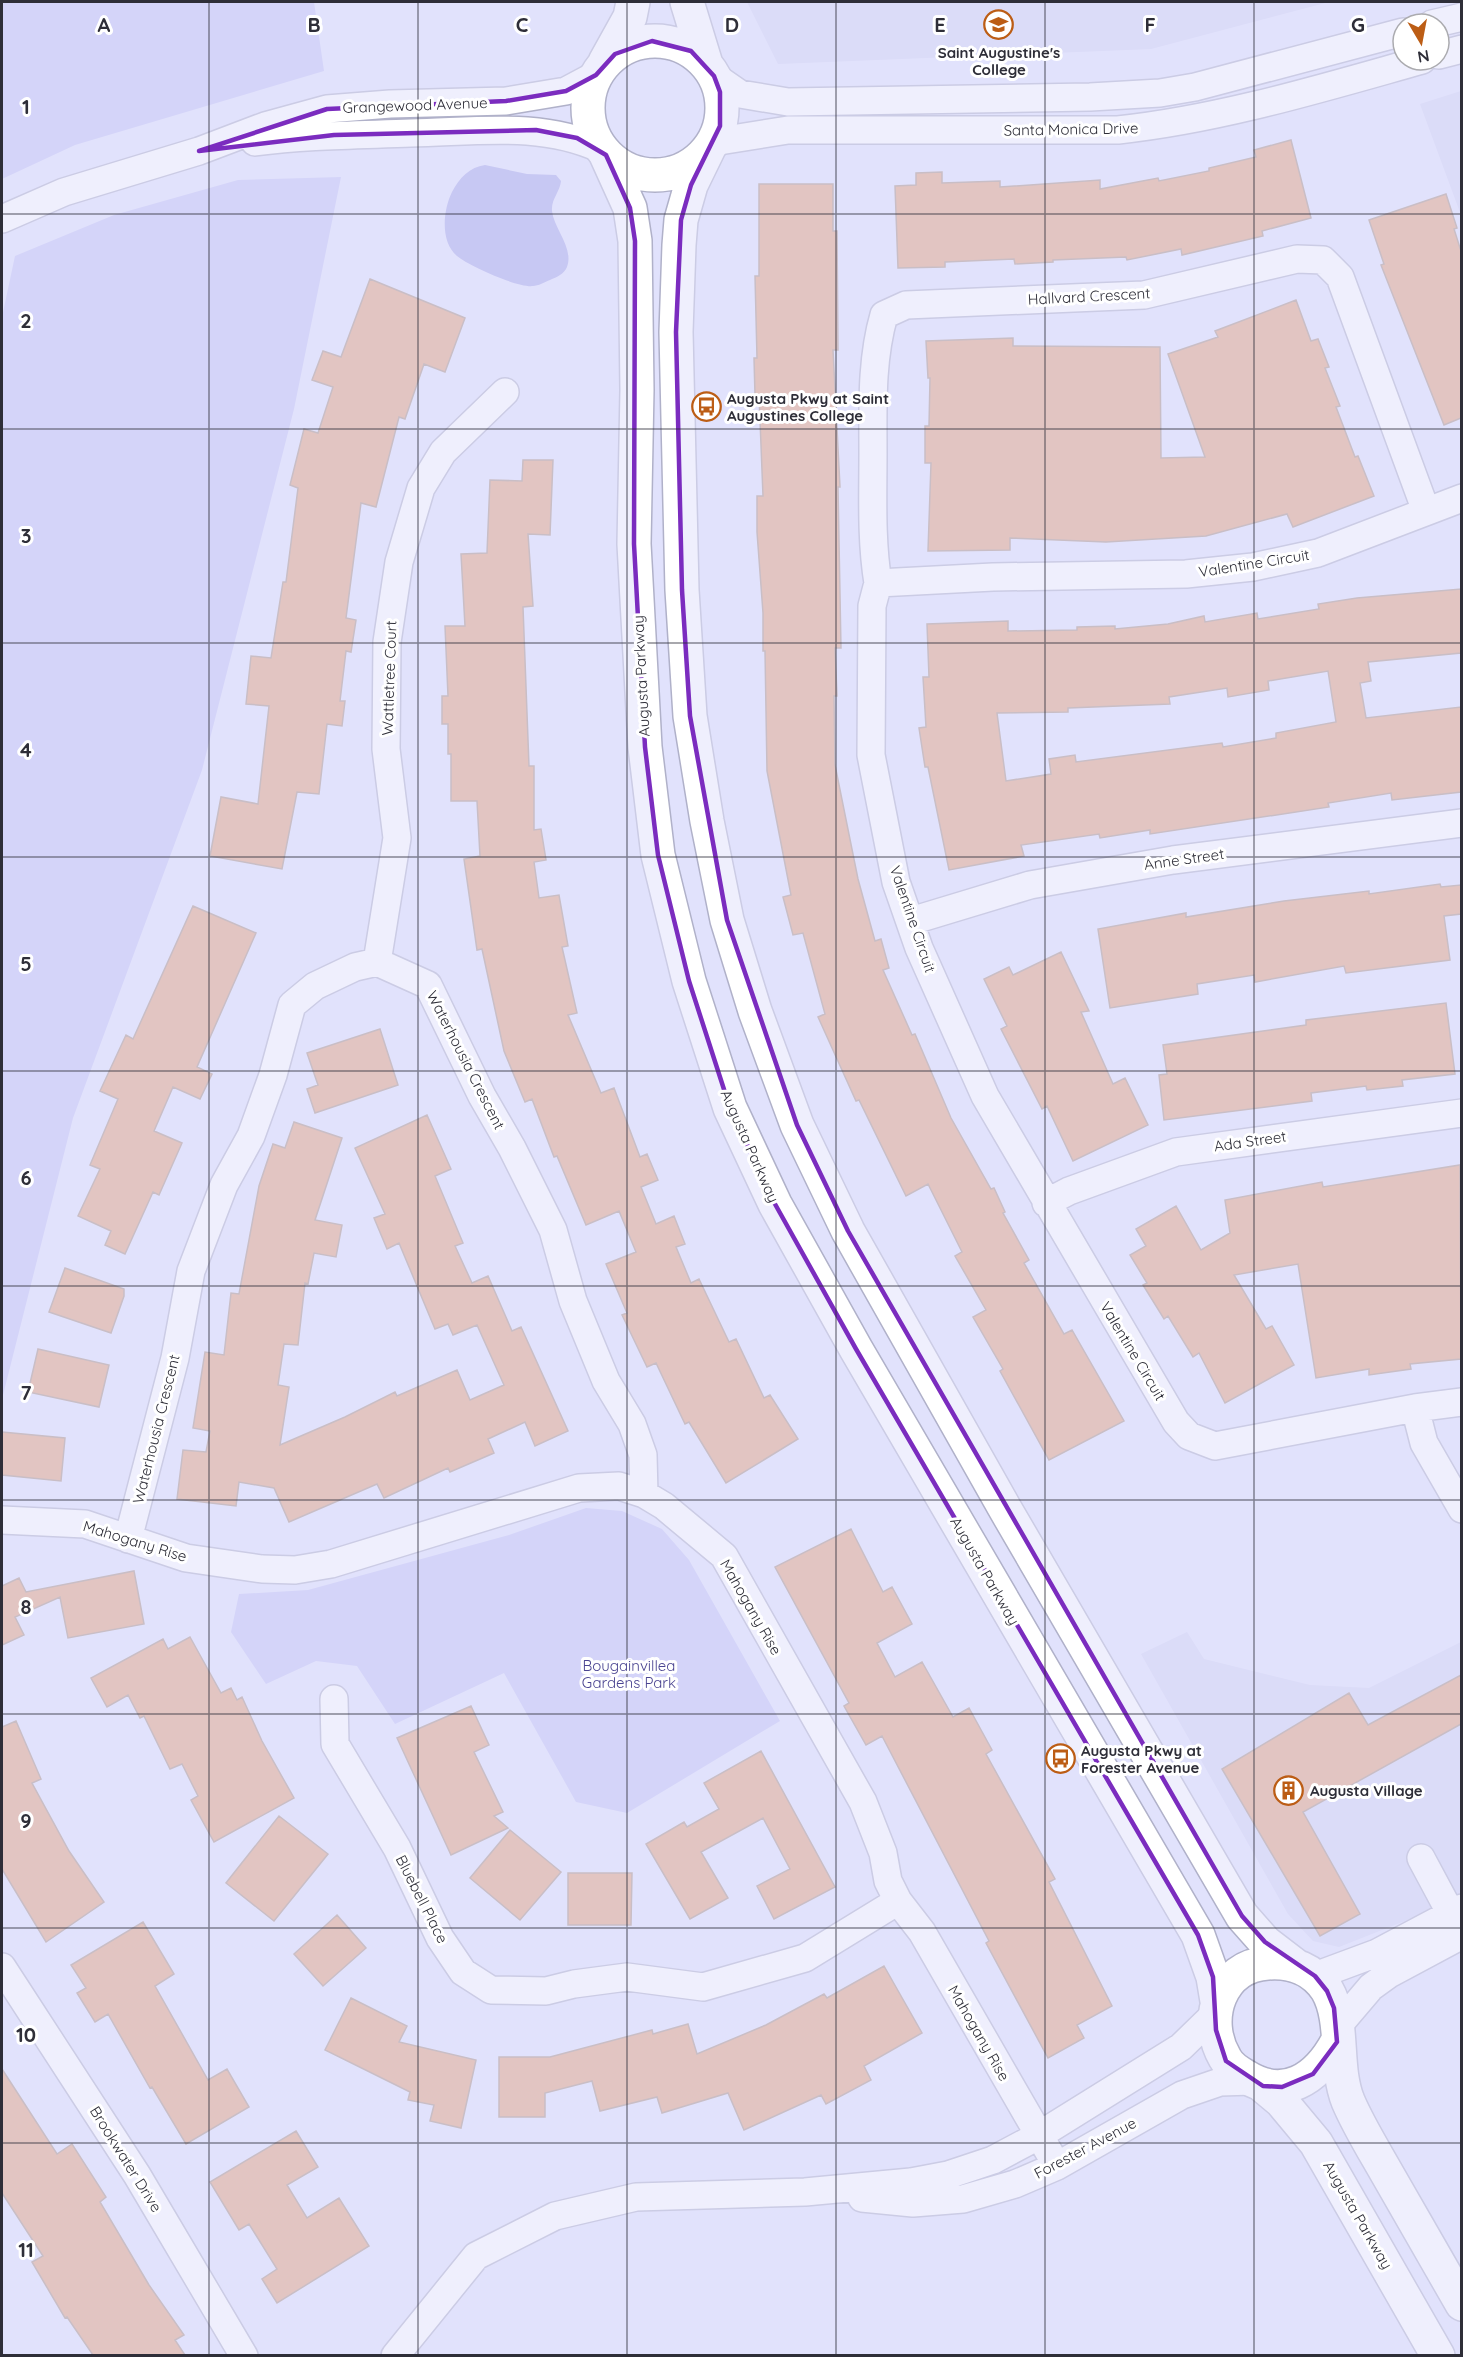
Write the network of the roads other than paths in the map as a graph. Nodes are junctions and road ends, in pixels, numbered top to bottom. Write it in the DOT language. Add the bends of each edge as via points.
graph roads {
  1 [pos="633,2"];
  2 [pos="687,2"];
  3 [pos="1391,35"];
  4 [pos="1391,68"];
  5 [pos="710,70"];
  6 [pos="598,71"];
  7 [pos="711,145"];
  8 [pos="199,151"];
  9 [pos="603,152"];
  10 [pos="2,219"];
  11 [pos="505,392"];
  12 [pos="1461,498"];
  13 [pos="1426,511"];
  14 [pos="878,583"];
  15 [pos="1461,823"];
  16 [pos="911,921"];
  17 [pos="377,962"];
  18 [pos="1461,1113"];
  19 [pos="1047,1203"];
  20 [pos="1461,1402"];
  21 [pos="1415,1408"];
  22 [pos="644,1494"];
  23 [pos="1461,1509"];
  24 [pos="2,1520"];
  25 [pos="128,1539"];
  26 [pos="334,1700"];
  27 [pos="1421,1858"];
  28 [pos="898,1901"];
  29 [pos="1459,1922"];
  30 [pos="2,1967"];
  31 [pos="1305,1970"];
  32 [pos="1216,2007"];
  33 [pos="1337,2035"];
  34 [pos="1258,2084"];
  35 [pos="1038,2136"];
  36 [pos="1057,2166"];
  37 [pos="805,2192"];
  38 [pos="1461,2304"];
  39 [pos="244,2355"];
  40 [pos="395,2355"];
  41 [pos="1438,2355"];
  1 -- 6 [label="main road" via="630,17"];
  2 -- 5 [label="main road"];
  3 -- 5 [label="street, Santa Monica Drive" via="1195,87 1090,97 788,102 740,94"];
  4 -- 7 [label="street, Santa Monica Drive" via="1195,119 1118,130 788,130"];
  5 -- 6 [label="main road" via="691,51 652,41 624,49"];
  5 -- 7 [label="main road" via="720,92 722,109 720,126"];
  6 -- 8 [label="street, Grangewood Avenue" via="566,91 507,101 327,109 265,126"];
  6 -- 9 [label="main road" via="591,86 588,112"];
  7 -- 9 [label="main road" via="695,162 659,175 639,174"];
  7 -- 31 [label="main road" via="691,185 681,220 676,332 682,590 690,716 707,821 727,920 755,1011 797,1125 924,1366 1234,1902 1265,1942"];
  8 -- 9 [label="street, Grangewood Avenue" via="334,135 536,130 577,138"];
  8 -- 10 [label="street, Grangewood Avenue" via="64,192"];
  9 -- 32 [label="main road, Augusta Parkway" via="630,208 635,241 634,544 645,747 658,855 689,981 730,1108 775,1204 856,1349 1198,1935 1213,1977"];
  11 -- 17 [label="street, Wattletree Court" via="443,452 421,488 399,561 387,654 386,749 397,838"];
  12 -- 13 [label="street, Valentine Circuit"];
  13 -- 14 [label="street, Valentine Circuit" via="1318,553 1253,567 1186,574"];
  13 -- 14 [label="street, Hallvard Crescent" via="1340,277 1323,260 1297,259 1144,296 906,305 884,315 877,338 873,550"];
  14 -- 16 [label="street, Valentine Circuit" via="872,606 871,755 896,882"];
  15 -- 16 [label="street, Anne Street" via="1173,860 1030,885"];
  16 -- 19 [label="street, Valentine Circuit" via="919,948 985,1096"];
  17 -- 22 [label="street, Waterhousia Crescent" via="428,985 553,1230 573,1301 606,1381 636,1434 643,1455"];
  17 -- 25 [label="street, Waterhousia Crescent" via="355,967 315,986 292,1005 251,1136 224,1185 191,1271 175,1358"];
  18 -- 19 [label="street, Ada Street" via="1176,1152 1069,1191"];
  19 -- 21 [label="street, Valentine Circuit" via="1176,1422 1189,1436 1215,1446"];
  20 -- 21 [label="street, Valentine Circuit"];
  21 -- 23 [label="street" via="1424,1443"];
  22 -- 25 [label="street, Mahogany Rise" via="619,1486 579,1488 331,1564 296,1570 186,1558"];
  22 -- 28 [label="street, Mahogany Rise" via="724,1556 863,1802"];
  24 -- 25 [label="street, Mahogany Rise" via="85,1524"];
  26 -- 28 [label="street, Bluebell Place" via="335,1743 397,1848 440,1938 464,1972 491,1990 546,1991 627,1977 703,1987 805,1958"];
  27 -- 29 [label="street"];
  28 -- 35 [label="street, Mahogany Rise" via="922,1932"];
  29 -- 31 [label="street" via="1377,1953"];
  29 -- 33 [label="street" via="1371,1987"];
  30 -- 39 [label="street, Brookwater Drive" via="137,2175"];
  31 -- 32 [label="main road" via="1270,1962 1242,1970 1229,1979"];
  31 -- 33 [label="main road" via="1330,1999"];
  32 -- 34 [label="main road" via="1219,2046 1226,2061"];
  32 -- 35 [label="street, Forester Avenue" via="1180,2047"];
  33 -- 34 [label="main road" via="1327,2061 1313,2074 1282,2087"];
  33 -- 38 [label="main road" via="1342,2086 1349,2102"];
  34 -- 36 [label="street, Forester Avenue" via="1220,2082 1182,2095"];
  34 -- 41 [label="main road, Augusta Parkway" via="1281,2101 1316,2143"];
  35 -- 36 [label="street, Mahogany Rise"];
  35 -- 37 [label="street, Forester Avenue" via="993,2160 948,2175"];
  36 -- 37 [label="street, Forester Avenue" via="1015,2184 963,2199 913,2203"];
  37 -- 40 [label="street, Forester Avenue" via="636,2197 555,2216 476,2256"];
}
